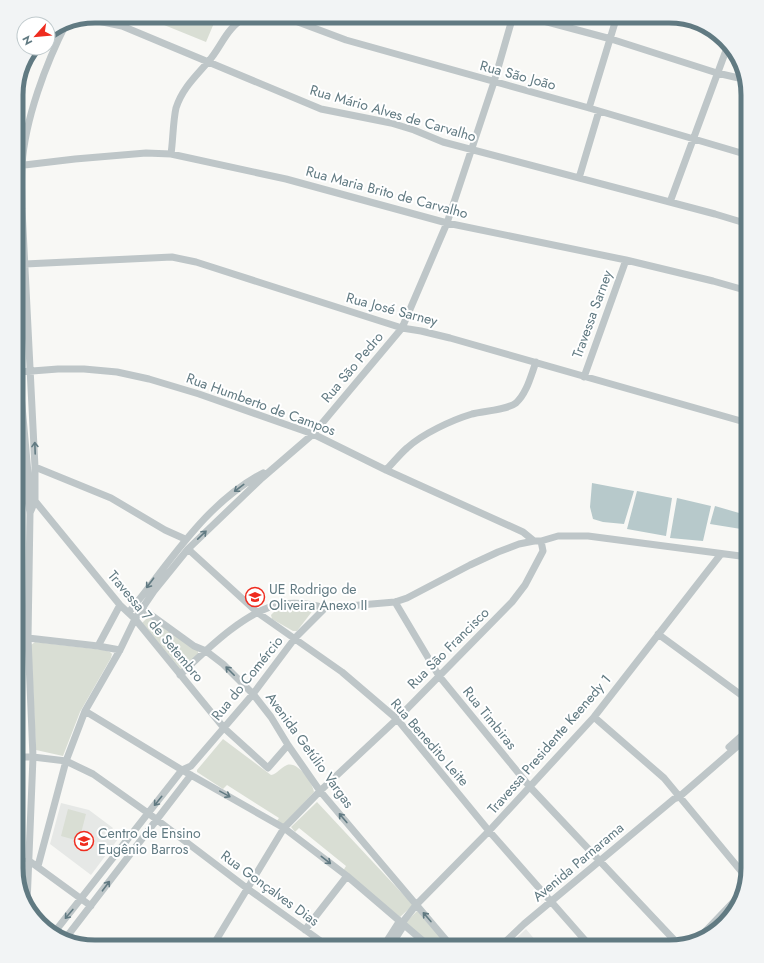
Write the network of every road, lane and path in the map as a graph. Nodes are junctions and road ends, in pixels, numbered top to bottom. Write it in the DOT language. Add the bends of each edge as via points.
graph roads {
  1 [pos="108,23"];
  2 [pos="236,23"];
  3 [pos="301,23"];
  4 [pos="511,23"];
  5 [pos="551,23"];
  6 [pos="615,23"];
  7 [pos="62,31"];
  8 [pos="610,39"];
  9 [pos="726,51"];
  10 [pos="208,62"];
  11 [pos="717,73"];
  12 [pos="739,78"];
  13 [pos="494,82"];
  14 [pos="589,108"];
  15 [pos="599,111"];
  16 [pos="692,138"];
  17 [pos="471,149"];
  18 [pos="23,150"];
  19 [pos="741,153"];
  20 [pos="171,154"];
  21 [pos="23,166"];
  22 [pos="579,178"];
  23 [pos="670,202"];
  24 [pos="741,222"];
  25 [pos="447,223"];
  26 [pos="23,227"];
  27 [pos="626,260"];
  28 [pos="25,264"];
  29 [pos="741,290"];
  30 [pos="402,328"];
  31 [pos="536,362"];
  32 [pos="31,371"];
  33 [pos="23,372"];
  34 [pos="584,377"];
  35 [pos="23,410"];
  36 [pos="33,412"];
  37 [pos="23,420"];
  38 [pos="741,421"];
  39 [pos="313,434"];
  40 [pos="35,467"];
  41 [pos="272,469"];
  42 [pos="386,470"];
  43 [pos="31,500"];
  44 [pos="185,539"];
  45 [pos="538,541"];
  46 [pos="188,549"];
  47 [pos="722,554"];
  48 [pos="741,556"];
  49 [pos="395,602"];
  50 [pos="136,604"];
  51 [pos="120,605"];
  52 [pos="142,608"];
  53 [pos="325,608"];
  54 [pos="129,612"];
  55 [pos="258,613"];
  56 [pos="135,619"];
  57 [pos="658,634"];
  58 [pos="28,638"];
  59 [pos="295,638"];
  60 [pos="98,646"];
  61 [pos="120,650"];
  62 [pos="206,651"];
  63 [pos="180,675"];
  64 [pos="439,676"];
  65 [pos="253,694"];
  66 [pos="741,695"];
  67 [pos="85,710"];
  68 [pos="594,717"];
  69 [pos="397,719"];
  70 [pos="224,728"];
  71 [pos="740,741"];
  72 [pos="288,745"];
  73 [pos="32,756"];
  74 [pos="23,757"];
  75 [pos="66,761"];
  76 [pos="192,766"];
  77 [pos="182,770"];
  78 [pos="192,775"];
  79 [pos="530,787"];
  80 [pos="320,791"];
  81 [pos="676,796"];
  82 [pos="148,813"];
  83 [pos="157,819"];
  84 [pos="284,828"];
  85 [pos="489,831"];
  86 [pos="28,860"];
  87 [pos="599,861"];
  88 [pos="38,866"];
  89 [pos="741,871"];
  90 [pos="347,876"];
  91 [pos="248,889"];
  92 [pos="27,892"];
  93 [pos="81,899"];
  94 [pos="551,902"];
  95 [pos="732,904"];
  96 [pos="416,905"];
  97 [pos="91,906"];
  98 [pos="402,923"];
  99 [pos="708,928"];
  100 [pos="56,929"];
  101 [pos="305,930"];
  102 [pos="69,936"];
  103 [pos="216,940"];
  104 [pos="319,940"];
  105 [pos="389,940"];
  106 [pos="394,940"];
  107 [pos="422,940"];
  108 [pos="446,940"];
  109 [pos="507,940"];
  110 [pos="585,940"];
  111 [pos="674,940"];
  1 -- 10 [label="street, Rua Mário Alves de Carvalho" via="122,26"];
  2 -- 10 [label="street"];
  3 -- 13 [label="street, Rua São João" via="346,40"];
  4 -- 13 [label="street, Rua São Pedro"];
  5 -- 8 [label="street"];
  6 -- 8 [label="street"];
  7 -- 18 [label="street" via="41,84"];
  8 -- 11 [label="street"];
  8 -- 14 [label="street"];
  9 -- 11 [label="street"];
  10 -- 17 [label="street, Rua Mário Alves de Carvalho" via="321,109 391,123"];
  10 -- 20 [label="street" via="186,87 176,108"];
  11 -- 12 [label="street"];
  11 -- 16 [label="street"];
  13 -- 14 [label="street, Rua São João"];
  13 -- 17 [label="street, Rua São Pedro"];
  14 -- 15 [label="street, Rua São João"];
  15 -- 16 [label="street, Rua São João"];
  15 -- 22 [label="street"];
  16 -- 19 [label="street, Rua São João"];
  16 -- 23 [label="street"];
  17 -- 22 [label="street, Rua Mário Alves de Carvalho"];
  17 -- 25 [label="street, Rua São Pedro"];
  20 -- 21 [label="street, Rua Maria Brito de Carvalho" via="146,152"];
  20 -- 25 [label="street, Rua Maria Brito de Carvalho" via="286,179"];
  22 -- 23 [label="street, Rua Mário Alves de Carvalho"];
  23 -- 24 [label="street, Rua Mário Alves de Carvalho"];
  25 -- 27 [label="street, Rua Maria Brito de Carvalho"];
  25 -- 30 [label="street, Rua São Pedro"];
  26 -- 28 [label="street"];
  27 -- 29 [label="street, Rua Maria Brito de Carvalho" via="712,280"];
  27 -- 34 [label="street, Travessa Sarney"];
  28 -- 30 [label="street, Rua José Sarney" via="172,257 203,264"];
  28 -- 32 [label="street"];
  30 -- 31 [label="street, Rua José Sarney" via="450,338"];
  30 -- 39 [label="street, Rua São Pedro"];
  31 -- 34 [label="street, Rua José Sarney"];
  31 -- 42 [label="street" via="522,396 512,405 459,418 429,433 407,448"];
  32 -- 33 [label="street, Rua Humberto de Campos"];
  32 -- 36 [label="street"];
  32 -- 39 [label="street, Rua Humberto de Campos" via="84,369 150,379"];
  34 -- 38 [label="street, Rua José Sarney"];
  35 -- 36 [label="street"];
  40 -- 36 [label="street, one-way"];
  37 -- 43 [label="street"];
  39 -- 41 [label="street, Rua São Pedro"];
  39 -- 42 [label="street, Rua Humberto de Campos"];
  40 -- 43 [label="street"];
  40 -- 44 [label="street" via="110,498"];
  41 -- 44 [label="street, Rua São Pedro, one-way" via="241,486 201,521"];
  46 -- 41 [label="street, Rua São Pedro, one-way"];
  42 -- 45 [label="street, Rua Humberto de Campos"];
  43 -- 51 [label="street, Travessa 7 de Setembro"];
  43 -- 58 [label="street"];
  44 -- 50 [label="street, Rua São Pedro, one-way"];
  45 -- 47 [label="street" via="558,536 588,536"];
  45 -- 49 [label="street" via="519,544 483,558"];
  45 -- 64 [label="street, Rua São Francisco" via="543,551 525,585 512,602"];
  46 -- 52 [label="street, Rua São Pedro"];
  46 -- 55 [label="street, Rua Benedito Leite"];
  47 -- 48 [label="street"];
  47 -- 57 [label="street, Travessa Presidente Keenedy 1"];
  49 -- 53 [label="street"];
  49 -- 64 [label="street, Rua Timbiras"];
  50 -- 52 [label="street, Avenida Getúlio Vargas"];
  50 -- 54 [label="street, Rua São Pedro"];
  51 -- 54 [label="street, Travessa 7 de Setembro"];
  51 -- 60 [label="street"];
  52 -- 56 [label="street, Rua São Pedro"];
  52 -- 62 [label="street, Avenida Getúlio Vargas" via="194,646"];
  53 -- 55 [label="street" via="314,604 283,604"];
  53 -- 59 [label="street, Rua do Comércio"];
  54 -- 56 [label="street, Travessa 7 de Setembro"];
  55 -- 59 [label="street, Rua Benedito Leite"];
  55 -- 62 [label="street" via="230,630"];
  56 -- 61 [label="street, Rua São Pedro"];
  56 -- 63 [label="street, Travessa 7 de Setembro"];
  57 -- 66 [label="street"];
  57 -- 68 [label="street, Travessa Presidente Keenedy 1"];
  58 -- 60 [label="street"];
  58 -- 73 [label="street"];
  59 -- 65 [label="street, Rua do Comércio"];
  59 -- 69 [label="street, Rua Benedito Leite" via="342,672"];
  60 -- 61 [label="street"];
  61 -- 67 [label="street, Rua São Pedro"];
  62 -- 63 [label="street"];
  65 -- 62 [label="street, Avenida Getúlio Vargas, one-way"];
  63 -- 70 [label="street, Travessa 7 de Setembro"];
  64 -- 69 [label="street, Rua São Francisco"];
  64 -- 79 [label="street, Rua Timbiras"];
  65 -- 70 [label="street, Rua do Comércio"];
  65 -- 72 [label="street, Avenida Getúlio Vargas"];
  67 -- 75 [label="street, Rua São Pedro"];
  67 -- 77 [label="street"];
  68 -- 79 [label="street, Travessa Presidente Keenedy 1"];
  68 -- 81 [label="street" via="664,778"];
  69 -- 80 [label="street, Rua São Francisco"];
  69 -- 85 [label="street, Rua Benedito Leite"];
  70 -- 72 [label="street, Travessa 7 de Setembro" via="268,768"];
  70 -- 76 [label="street, Rua do Comércio"];
  71 -- 81 [label="street, Avenida Parnarama"];
  72 -- 80 [label="street, Avenida Getúlio Vargas"];
  73 -- 74 [label="street, Rua Gonçalves Dias"];
  73 -- 75 [label="street, Rua Gonçalves Dias"];
  73 -- 86 [label="street"];
  75 -- 82 [label="street, Rua Gonçalves Dias" via="93,774"];
  75 -- 88 [label="street, Rua São Pedro"];
  76 -- 77 [label="street, Rua do Comércio"];
  76 -- 78 [label="street"];
  77 -- 78 [label="street"];
  77 -- 82 [label="street, one-way"];
  78 -- 83 [label="street"];
  78 -- 84 [label="street, one-way"];
  79 -- 85 [label="street, Travessa Presidente Keenedy 1"];
  79 -- 87 [label="street, Rua Timbiras"];
  80 -- 84 [label="street, Rua São Francisco"];
  96 -- 80 [label="street, Avenida Getúlio Vargas, one-way"];
  81 -- 87 [label="street, Avenida Parnarama"];
  81 -- 89 [label="street"];
  82 -- 83 [label="street, Rua Gonçalves Dias"];
  82 -- 93 [label="street"];
  83 -- 91 [label="street, Rua Gonçalves Dias"];
  97 -- 83 [label="street, one-way"];
  84 -- 90 [label="street, one-way"];
  84 -- 91 [label="street, Rua São Francisco"];
  85 -- 94 [label="street, Rua Benedito Leite"];
  85 -- 96 [label="street, Travessa Presidente Keenedy 1"];
  86 -- 88 [label="street"];
  86 -- 92 [label="street"];
  87 -- 94 [label="street, Avenida Parnarama"];
  87 -- 111 [label="street, Rua Timbiras"];
  88 -- 93 [label="street"];
  90 -- 98 [label="street"];
  90 -- 101 [label="street"];
  91 -- 101 [label="street, Rua Gonçalves Dias"];
  91 -- 103 [label="street, Rua São Francisco"];
  93 -- 97 [label="street"];
  93 -- 100 [label="street, one-way"];
  94 -- 109 [label="street, Avenida Parnarama"];
  94 -- 110 [label="street, Rua Benedito Leite"];
  95 -- 99 [label="street"];
  96 -- 98 [label="street, Travessa Presidente Keenedy 1"];
  108 -- 96 [label="street, Avenida Getúlio Vargas, one-way"];
  97 -- 102 [label="street"];
  98 -- 105 [label="street"];
  98 -- 106 [label="street"];
  98 -- 107 [label="street"];
  101 -- 104 [label="street, Rua Gonçalves Dias"];
}
